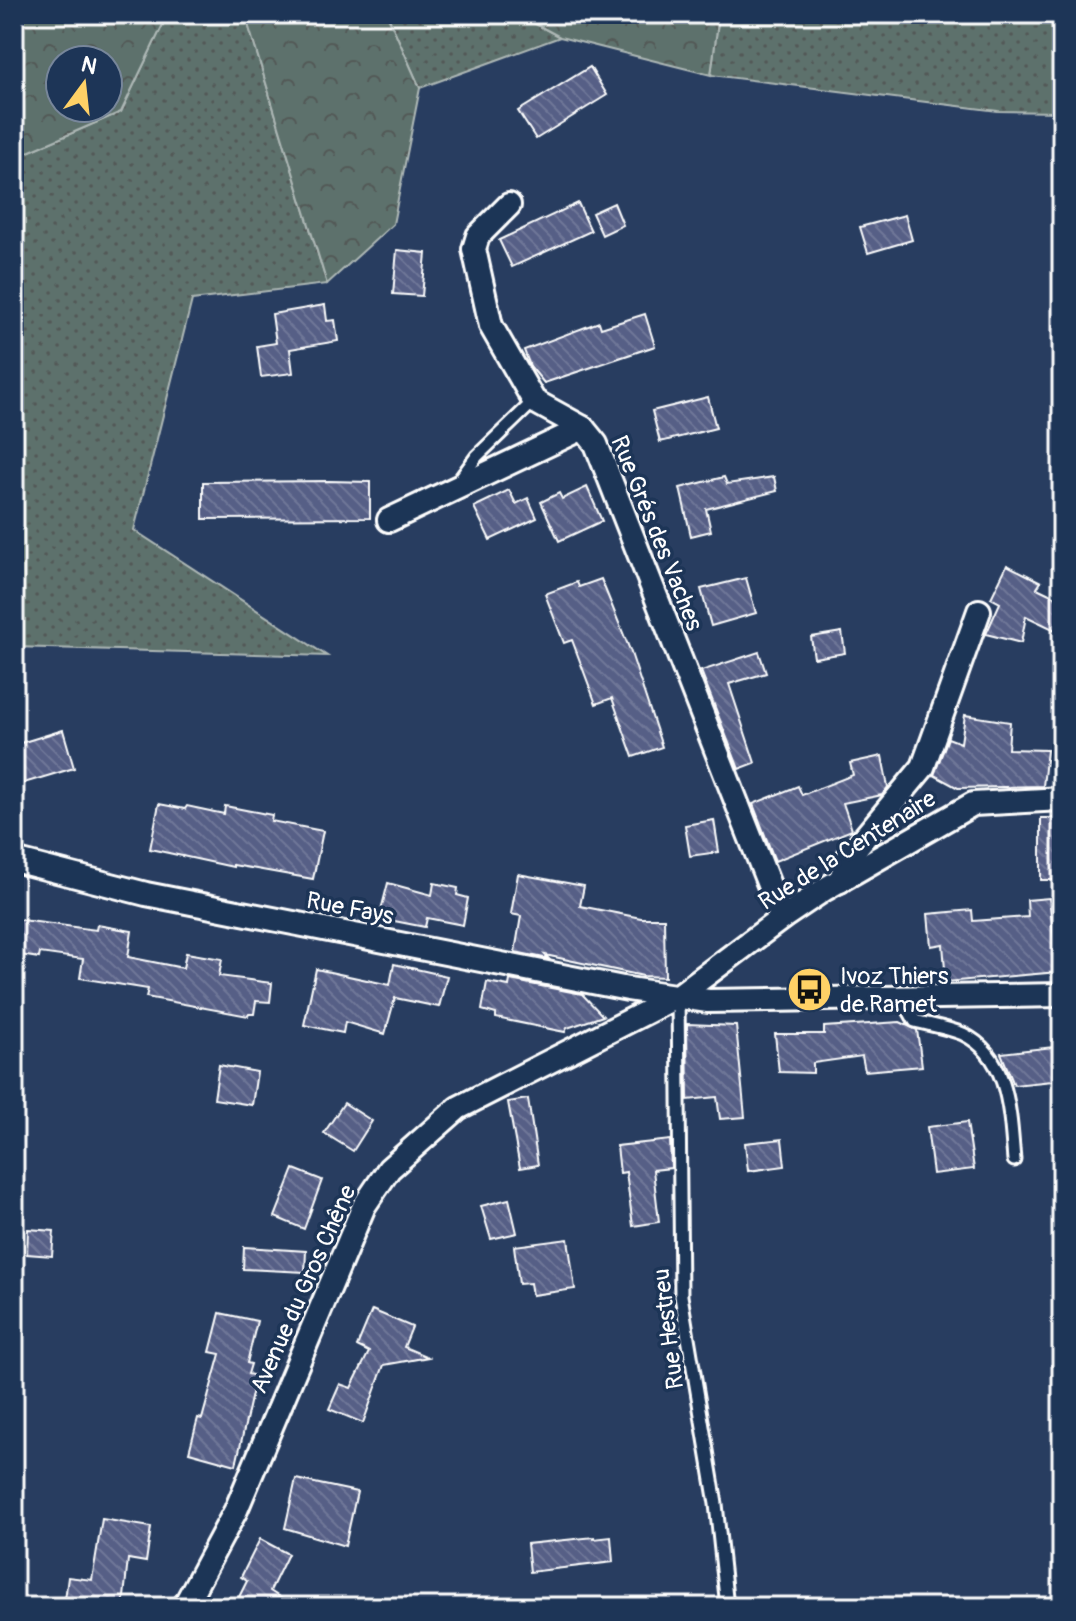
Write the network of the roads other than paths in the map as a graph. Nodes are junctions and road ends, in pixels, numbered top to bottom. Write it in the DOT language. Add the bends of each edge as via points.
graph roads {
  1 [pos="509,205"];
  2 [pos="534,401"];
  3 [pos="583,428"];
  4 [pos="455,487"];
  5 [pos="389,520"];
  6 [pos="979,611"];
  7 [pos="1062,799"];
  8 [pos="14,860"];
  9 [pos="840,881"];
  10 [pos="782,918"];
  11 [pos="1062,995"];
  12 [pos="678,996"];
  13 [pos="908,997"];
  14 [pos="1014,1160"];
  15 [pos="184,1607"];
  16 [pos="727,1607"];
  1 -- 2 [label="street" via="478,236 474,249 491,326"];
  2 -- 3 [label="street, Rue Grés des Vaches"];
  2 -- 4 [label="lane" via="477,456"];
  3 -- 4 [label="street"];
  3 -- 10 [label="street, Rue Grés des Vaches" via="596,444"];
  4 -- 5 [label="street"];
  6 -- 9 [label="street" via="923,767 849,856"];
  7 -- 9 [label="street, Rue de la Centenaire" via="973,804"];
  8 -- 12 [label="street, Rue Fays" via="146,894"];
  9 -- 10 [label="street, Rue de la Centenaire"];
  10 -- 12 [label="street, Rue de la Centenaire"];
  11 -- 13 [label="street, Rue Fays"];
  12 -- 13 [label="street, Rue Fays" via="708,1001"];
  12 -- 15 [label="street, Avenue du Gros Chêne" via="458,1108 389,1169 364,1206 236,1510"];
  12 -- 16 [label="lane, Rue Hestreu" via="681,1296 716,1504"];
  13 -- 14 [label="lane" via="915,1021 963,1034 985,1049 1000,1074 1010,1109"];
}
